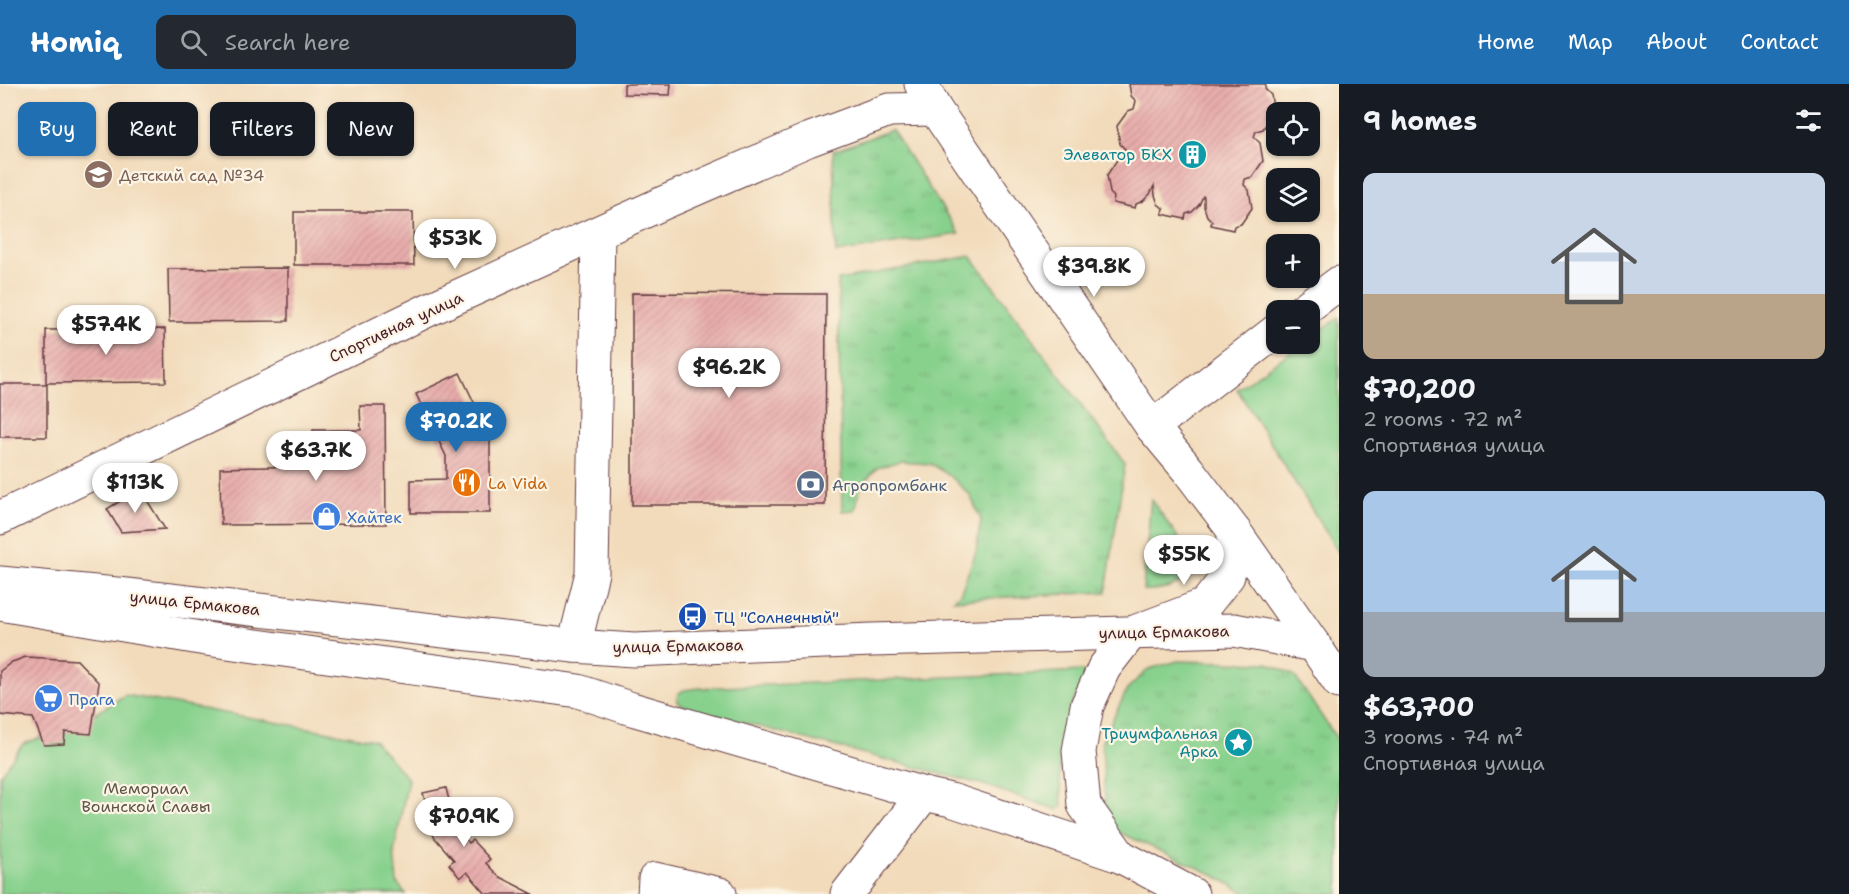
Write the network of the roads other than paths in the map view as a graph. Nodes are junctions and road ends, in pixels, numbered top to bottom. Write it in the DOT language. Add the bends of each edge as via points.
graph roads {
  1 [pos="928,97"];
  2 [pos="598,233"];
  3 [pos="1339,283"];
  4 [pos="1316,300"];
  5 [pos="1266,339"];
  6 [pos="1152,427"];
  7 [pos="0,518"];
  8 [pos="1234,532"];
  9 [pos="0,583"];
  10 [pos="0,604"];
  11 [pos="1131,633"];
  12 [pos="1314,645"];
  13 [pos="574,646"];
  14 [pos="1339,682"];
  15 [pos="924,794"];
  16 [pos="1120,856"];
  17 [pos="654,894"];
  18 [pos="720,894"];
  19 [pos="847,894"];
  20 [pos="1192,894"];
  1 -- 2 [label="main road, Спортивная улица" via="808,140"];
  1 -- 6 [label="main road"];
  2 -- 7 [label="main road, Спортивная улица"];
  2 -- 13 [label="main road" via="592,573"];
  3 -- 4 [label="main road"];
  5 -- 6 [label="main road"];
  6 -- 8 [label="main road"];
  8 -- 11 [label="main road" via="1228,576 1205,605"];
  8 -- 12 [label="main road"];
  9 -- 13 [label="main road, улица Ермакова"];
  10 -- 15 [label="main road, улица Ермакова" via="206,639 578,691"];
  11 -- 12 [label="main road, улица Ермакова" via="1234,630"];
  11 -- 13 [label="main road, улица Ермакова" via="634,650"];
  11 -- 16 [label="main road" via="1104,668 1087,706 1079,751 1084,805"];
  12 -- 14 [label="main road"];
  15 -- 16 [label="main road, улица Ермакова"];
  15 -- 19 [label="main road"];
  16 -- 20 [label="main road, улица Ермакова"];
  17 -- 18 [label="main road" via="655,879"];
}
